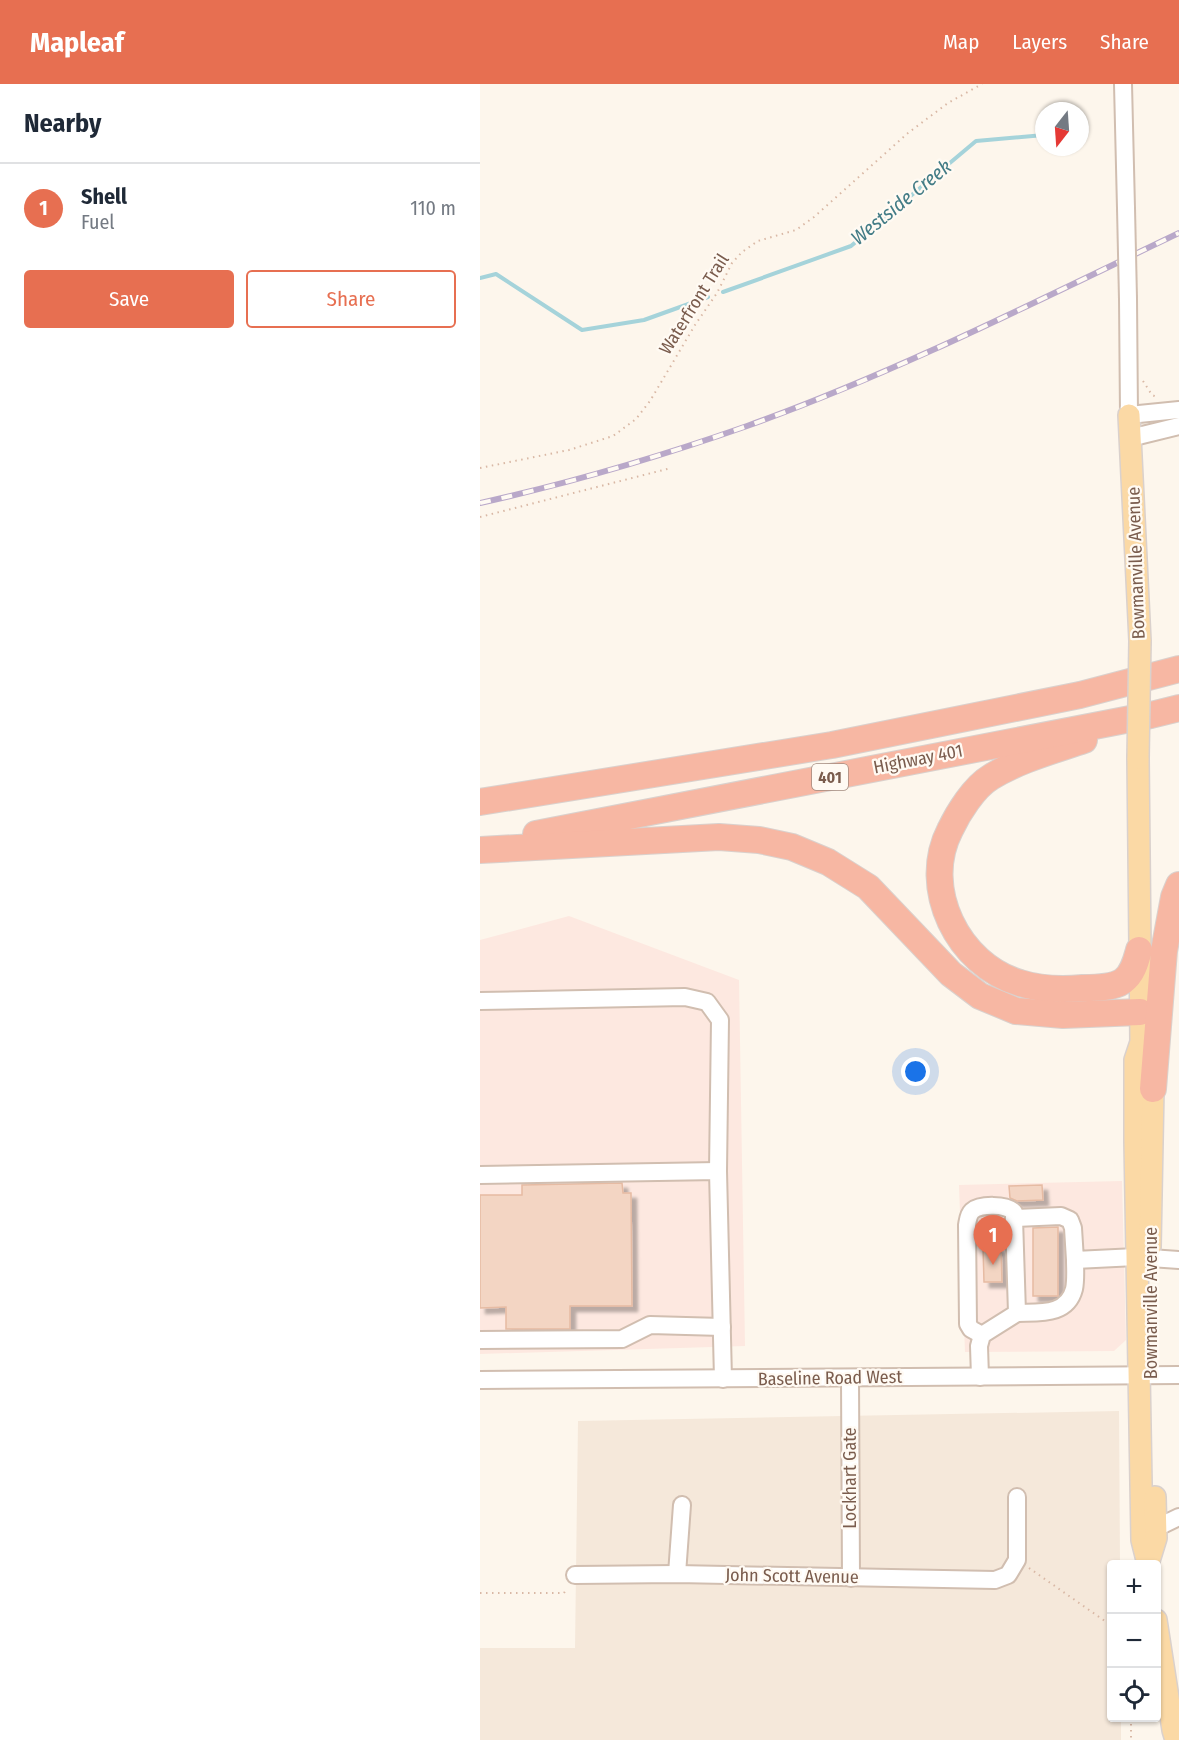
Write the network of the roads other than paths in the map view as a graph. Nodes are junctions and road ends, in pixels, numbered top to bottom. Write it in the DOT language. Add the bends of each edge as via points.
graph roads {
  1 [pos="1123,84"];
  2 [pos="1179,410"];
  3 [pos="1130,415"];
  4 [pos="1179,426"];
  5 [pos="1130,438"];
  6 [pos="1179,656"];
  7 [pos="1179,669"];
  8 [pos="1080,695"];
  9 [pos="1179,708"];
  10 [pos="1151,715"];
  11 [pos="480,802"];
  12 [pos="480,844"];
  13 [pos="480,850"];
  14 [pos="1179,885"];
  15 [pos="1139,950"];
  16 [pos="480,1001"];
  17 [pos="1140,1012"];
  18 [pos="1141,1042"];
  19 [pos="1153,1089"];
  20 [pos="718,1171"];
  21 [pos="480,1175"];
  22 [pos="1014,1218"];
  23 [pos="1143,1257"];
  24 [pos="1075,1260"];
  25 [pos="1179,1260"];
  26 [pos="1017,1313"];
  27 [pos="722,1327"];
  28 [pos="982,1335"];
  29 [pos="480,1340"];
  30 [pos="1179,1375"];
  31 [pos="1144,1376"];
  32 [pos="980,1377"];
  33 [pos="850,1378"];
  34 [pos="723,1379"];
  35 [pos="480,1380"];
  36 [pos="1017,1497"];
  37 [pos="682,1505"];
  38 [pos="1179,1517"];
  39 [pos="1156,1528"];
  40 [pos="1147,1560"];
  41 [pos="1149,1560"];
  42 [pos="677,1574"];
  43 [pos="575,1575"];
  44 [pos="851,1578"];
  45 [pos="1161,1652"];
  46 [pos="1176,1740"];
  1 -- 3 [label="street, Bowmanville Avenue, bridge"];
  2 -- 3 [label="street"];
  3 -- 5 [label="main road, Bowmanville Avenue"];
  4 -- 5 [label="street"];
  5 -- 15 [label="main road, Bowmanville Avenue, bridge" via="1140,641"];
  6 -- 8 [label="highway"];
  7 -- 8 [label="highway, Highway 401 / 401"];
  8 -- 11 [label="highway, Highway 401 / 401" via="832,745"];
  9 -- 10 [label="highway, Highway 401 / 401"];
  10 -- 12 [label="highway, Highway 401 / 401"];
  10 -- 15 [label="highway" via="990,777 961,808 952,825 944,842 938,879 944,909 958,938 987,967 1019,983 1065,990 1104,987 1122,982 1132,972"];
  13 -- 17 [label="highway" via="719,837 792,848 828,862 868,887 951,974 980,996 1016,1011 1063,1015"];
  14 -- 19 [label="highway" via="1173,897 1164,951"];
  15 -- 17 [label="main road, Bowmanville Avenue"];
  16 -- 20 [label="street" via="685,997 707,1002 720,1020"];
  17 -- 18 [label="main road, Bowmanville Avenue"];
  18 -- 19 [label="main road, Bowmanville Avenue" via="1150,1060"];
  18 -- 23 [label="main road, Bowmanville Avenue" via="1134,1060"];
  19 -- 23 [label="main road, Bowmanville Avenue"];
  20 -- 21 [label="street"];
  20 -- 27 [label="street"];
  22 -- 24 [label="street" via="1061,1216 1070,1220"];
  22 -- 26 [label="street"];
  22 -- 28 [label="street" via="1014,1212 1006,1207 979,1208 969,1215 968,1324"];
  23 -- 24 [label="street"];
  23 -- 25 [label="street"];
  23 -- 31 [label="main road, Bowmanville Avenue"];
  24 -- 26 [label="street" via="1074,1288 1064,1305 1055,1311"];
  26 -- 28 [label="street"];
  27 -- 29 [label="street" via="650,1325 622,1339"];
  27 -- 34 [label="street"];
  28 -- 32 [label="street"];
  30 -- 31 [label="street, Baseline Road West"];
  31 -- 32 [label="street, Baseline Road West"];
  31 -- 39 [label="main road, Bowmanville Avenue"];
  31 -- 40 [label="main road, Bowmanville Avenue" via="1142,1540"];
  32 -- 33 [label="street, Baseline Road West"];
  33 -- 34 [label="street, Baseline Road West"];
  33 -- 44 [label="street, Lockhart Gate"];
  34 -- 35 [label="street, Baseline Road West"];
  36 -- 44 [label="street, John Scott Avenue" via="1017,1560 1008,1575 995,1580"];
  37 -- 42 [label="street"];
  38 -- 39 [label="street"];
  39 -- 41 [label="main road, Bowmanville Avenue"];
  42 -- 43 [label="street, John Scott Avenue"];
  42 -- 44 [label="street, John Scott Avenue"];
  45 -- 46 [label="main road"];
}
